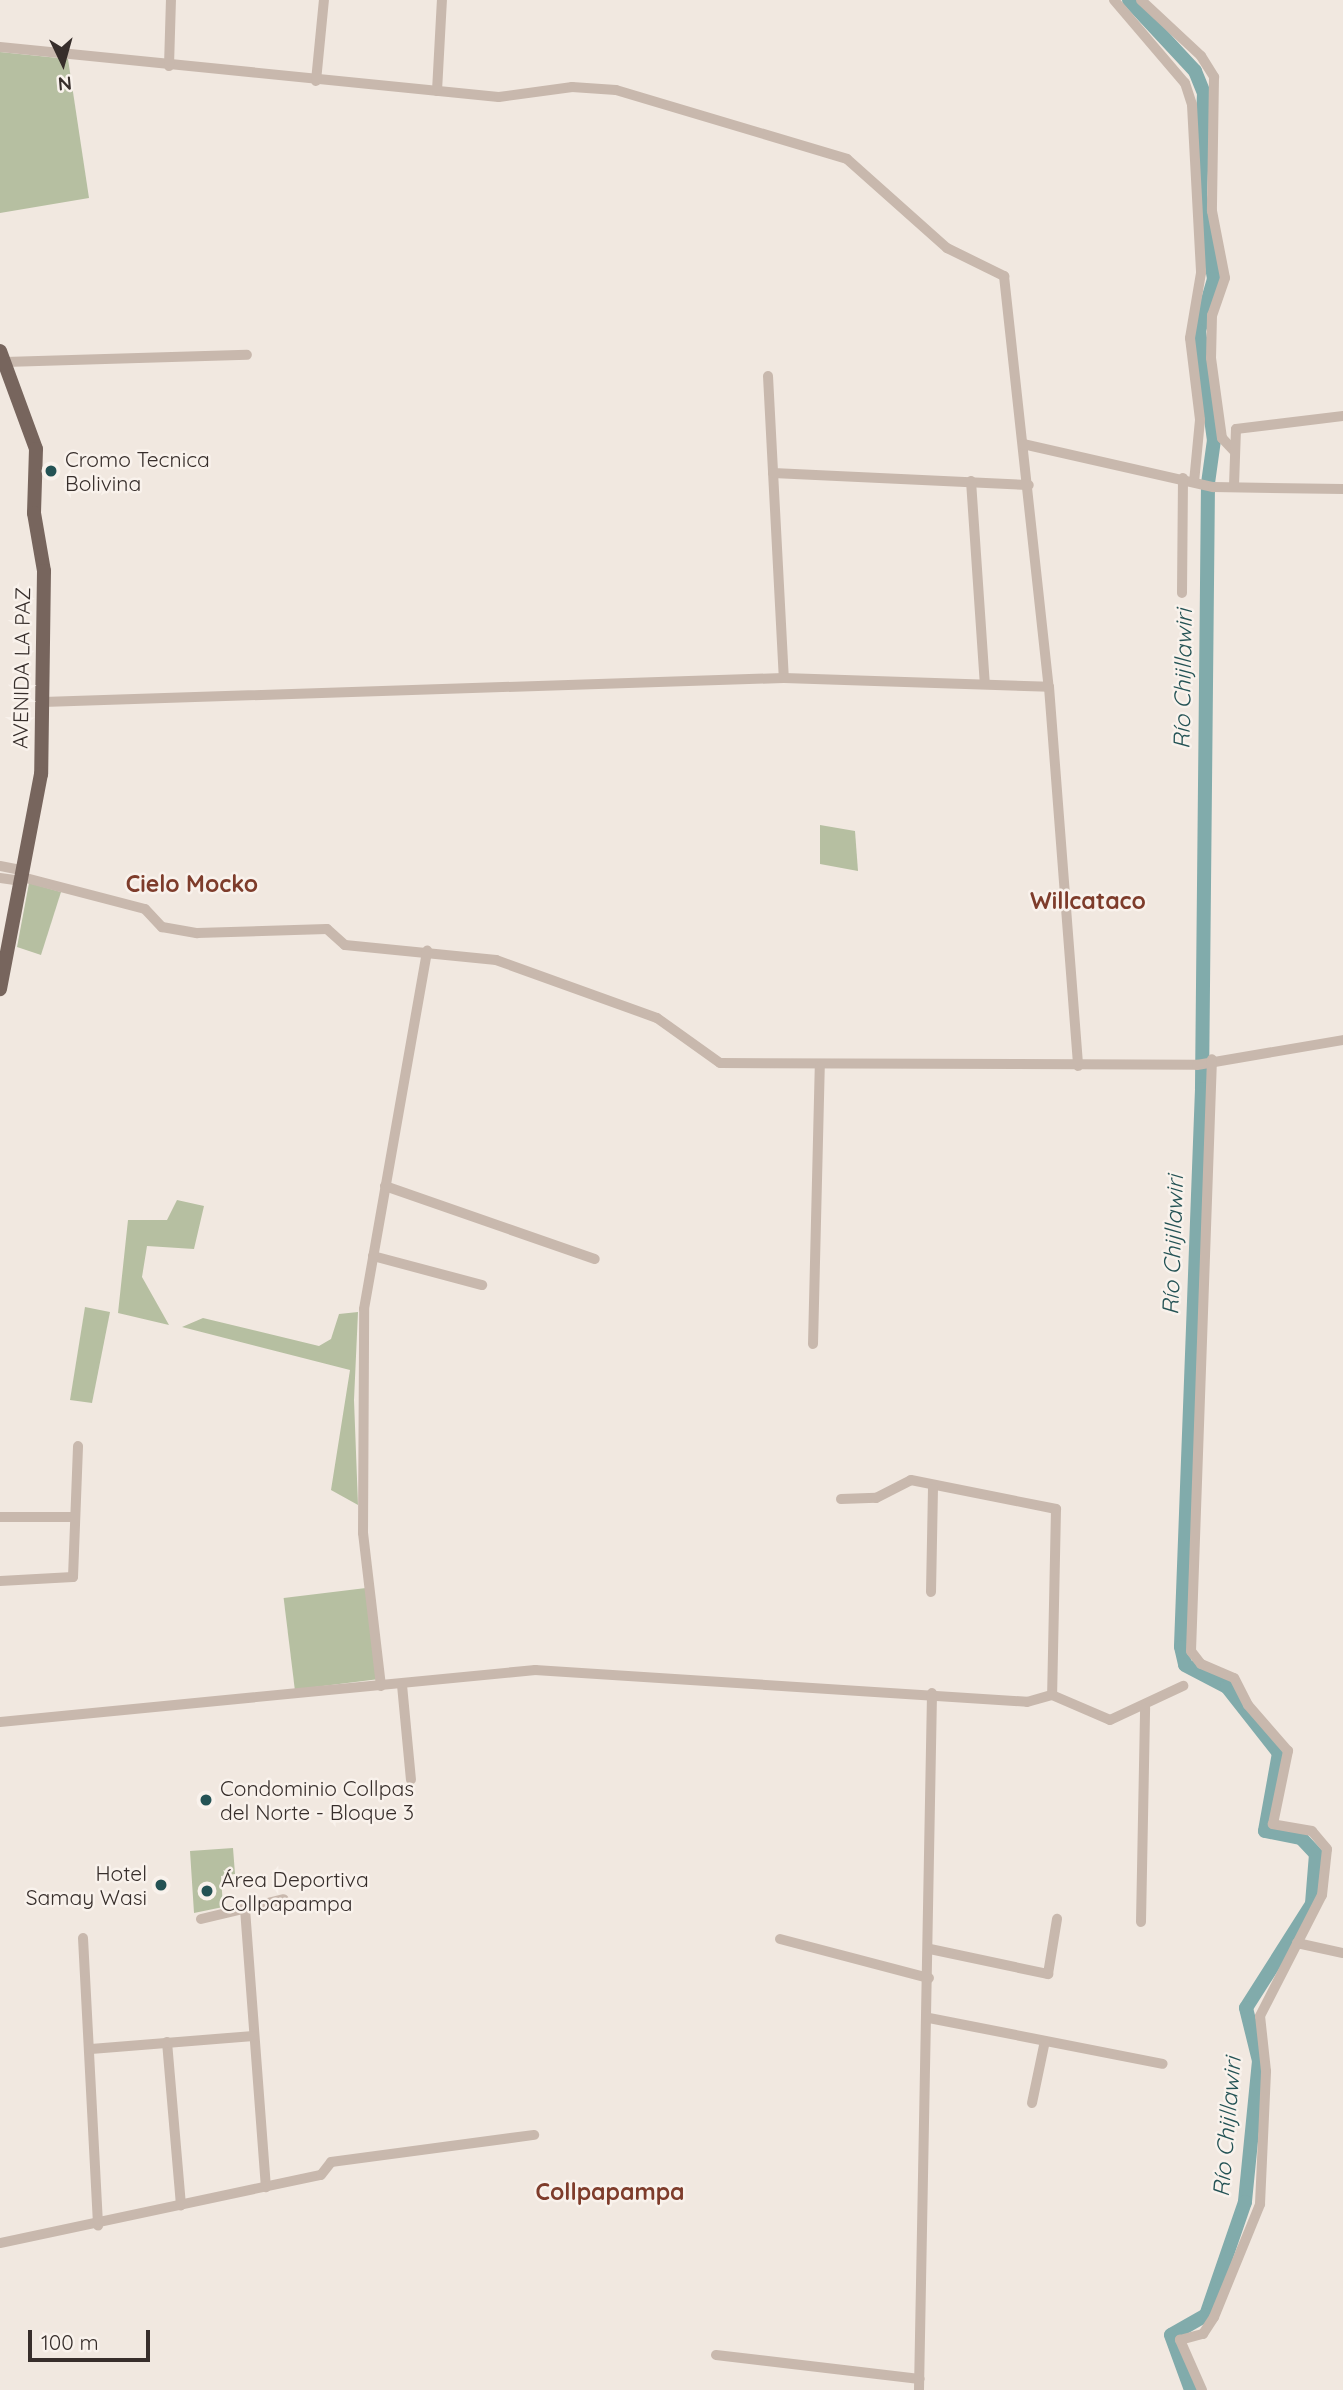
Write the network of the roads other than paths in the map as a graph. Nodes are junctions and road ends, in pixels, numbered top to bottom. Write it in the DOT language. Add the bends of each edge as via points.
graph roads {
  1 [pos="171,0"];
  2 [pos="324,0"];
  3 [pos="442,0"];
  4 [pos="1114,0"];
  5 [pos="1141,0"];
  6 [pos="0,47"];
  7 [pos="169,66"];
  8 [pos="316,81"];
  9 [pos="438,91"];
  10 [pos="247,355"];
  11 [pos="3,356"];
  12 [pos="768,376"];
  13 [pos="1343,416"];
  14 [pos="1023,444"];
  15 [pos="1235,452"];
  16 [pos="773,473"];
  17 [pos="971,481"];
  18 [pos="1193,481"];
  19 [pos="1029,485"];
  20 [pos="1234,486"];
  21 [pos="1343,489"];
  22 [pos="1182,593"];
  23 [pos="784,678"];
  24 [pos="985,684"];
  25 [pos="1049,687"];
  26 [pos="43,702"];
  27 [pos="0,866"];
  28 [pos="22,876"];
  29 [pos="0,878"];
  30 [pos="427,950"];
  31 [pos="0,989"];
  32 [pos="1343,1040"];
  33 [pos="1210,1060"];
  34 [pos="1078,1066"];
  35 [pos="820,1067"];
  36 [pos="385,1186"];
  37 [pos="373,1256"];
  38 [pos="595,1259"];
  39 [pos="482,1285"];
  40 [pos="813,1344"];
  41 [pos="78,1446"];
  42 [pos="933,1489"];
  43 [pos="841,1499"];
  44 [pos="0,1517"];
  45 [pos="74,1517"];
  46 [pos="0,1581"];
  47 [pos="932,1592"];
  48 [pos="402,1685"];
  49 [pos="381,1686"];
  50 [pos="1183,1686"];
  51 [pos="932,1693"];
  52 [pos="1052,1695"];
  53 [pos="1145,1708"];
  54 [pos="0,1721"];
  55 [pos="411,1780"];
  56 [pos="284,1899"];
  57 [pos="245,1909"];
  58 [pos="201,1919"];
  59 [pos="1057,1919"];
  60 [pos="1141,1922"];
  61 [pos="83,1938"];
  62 [pos="780,1939"];
  63 [pos="1297,1942"];
  64 [pos="930,1949"];
  65 [pos="1343,1952"];
  66 [pos="929,1978"];
  67 [pos="929,2018"];
  68 [pos="253,2036"];
  69 [pos="1045,2041"];
  70 [pos="167,2042"];
  71 [pos="91,2049"];
  72 [pos="1163,2064"];
  73 [pos="1032,2103"];
  74 [pos="534,2135"];
  75 [pos="266,2186"];
  76 [pos="181,2205"];
  77 [pos="98,2226"];
  78 [pos="0,2243"];
  79 [pos="716,2355"];
  80 [pos="920,2384"];
  81 [pos="1202,2390"];
  1 -- 7 [label="street"];
  2 -- 8 [label="street"];
  3 -- 9 [label="street"];
  4 -- 18 [label="street" via="1185,83 1192,105 1201,273 1190,338 1200,420"];
  5 -- 15 [label="street" via="1201,56 1214,77 1212,211 1225,278 1212,315 1211,358 1222,439"];
  6 -- 7 [label="street"];
  7 -- 8 [label="street"];
  8 -- 9 [label="street"];
  9 -- 14 [label="street" via="499,97 572,87 616,90 847,159 947,248 1004,276"];
  10 -- 11 [label="street"];
  11 -- 26 [label="main road, AVENIDA LA PAZ" via="36,449"];
  12 -- 16 [label="street"];
  13 -- 15 [label="street" via="1236,429"];
  14 -- 18 [label="street"];
  14 -- 19 [label="street"];
  15 -- 20 [label="street"];
  16 -- 17 [label="street"];
  16 -- 23 [label="street"];
  17 -- 19 [label="street"];
  17 -- 24 [label="street"];
  18 -- 20 [label="street" via="1213,487"];
  18 -- 22 [label="street"];
  19 -- 25 [label="street"];
  20 -- 21 [label="street"];
  23 -- 24 [label="street"];
  23 -- 26 [label="street"];
  24 -- 25 [label="street"];
  25 -- 34 [label="street"];
  26 -- 28 [label="main road, AVENIDA LA PAZ" via="41,775"];
  27 -- 28 [label="street"];
  28 -- 29 [label="street"];
  28 -- 30 [label="street" via="145,909 162,927 197,933 327,929 345,945"];
  28 -- 31 [label="main road, AVENIDA LA PAZ"];
  30 -- 35 [label="street" via="496,960 657,1018 720,1063"];
  30 -- 36 [label="street"];
  32 -- 33 [label="street"];
  33 -- 34 [label="street" via="1197,1065"];
  33 -- 63 [label="street" via="1191,1651 1201,1664 1234,1678 1248,1705 1288,1751 1273,1824 1312,1831 1327,1849 1322,1895"];
  34 -- 35 [label="street"];
  35 -- 40 [label="street"];
  36 -- 37 [label="street"];
  36 -- 38 [label="street"];
  37 -- 39 [label="street"];
  37 -- 49 [label="street" via="359,1394 363,1533"];
  41 -- 45 [label="street"];
  42 -- 43 [label="street" via="911,1480 885,1496"];
  42 -- 47 [label="street"];
  42 -- 52 [label="street" via="1056,1509"];
  44 -- 45 [label="street"];
  45 -- 46 [label="street" via="73,1577"];
  48 -- 49 [label="street"];
  48 -- 51 [label="street" via="535,1670"];
  48 -- 55 [label="street"];
  49 -- 54 [label="street"];
  50 -- 53 [label="street"];
  51 -- 52 [label="street" via="1027,1702"];
  51 -- 64 [label="street"];
  52 -- 53 [label="street" via="1110,1720"];
  53 -- 60 [label="street"];
  56 -- 57 [label="street"];
  57 -- 58 [label="street"];
  57 -- 68 [label="street"];
  59 -- 64 [label="street" via="1048,1974"];
  61 -- 71 [label="street"];
  62 -- 66 [label="street"];
  63 -- 65 [label="street"];
  63 -- 81 [label="street" via="1260,2016 1266,2071 1260,2204 1214,2317 1203,2334 1180,2340"];
  64 -- 66 [label="street"];
  66 -- 67 [label="street"];
  67 -- 69 [label="street"];
  67 -- 80 [label="street"];
  68 -- 70 [label="street"];
  68 -- 75 [label="street"];
  69 -- 72 [label="street"];
  69 -- 73 [label="street"];
  70 -- 71 [label="street"];
  70 -- 76 [label="street"];
  71 -- 77 [label="street"];
  74 -- 75 [label="street" via="331,2162 321,2175"];
  75 -- 76 [label="street"];
  76 -- 77 [label="street"];
  77 -- 78 [label="street"];
  79 -- 80 [label="street"];
}
